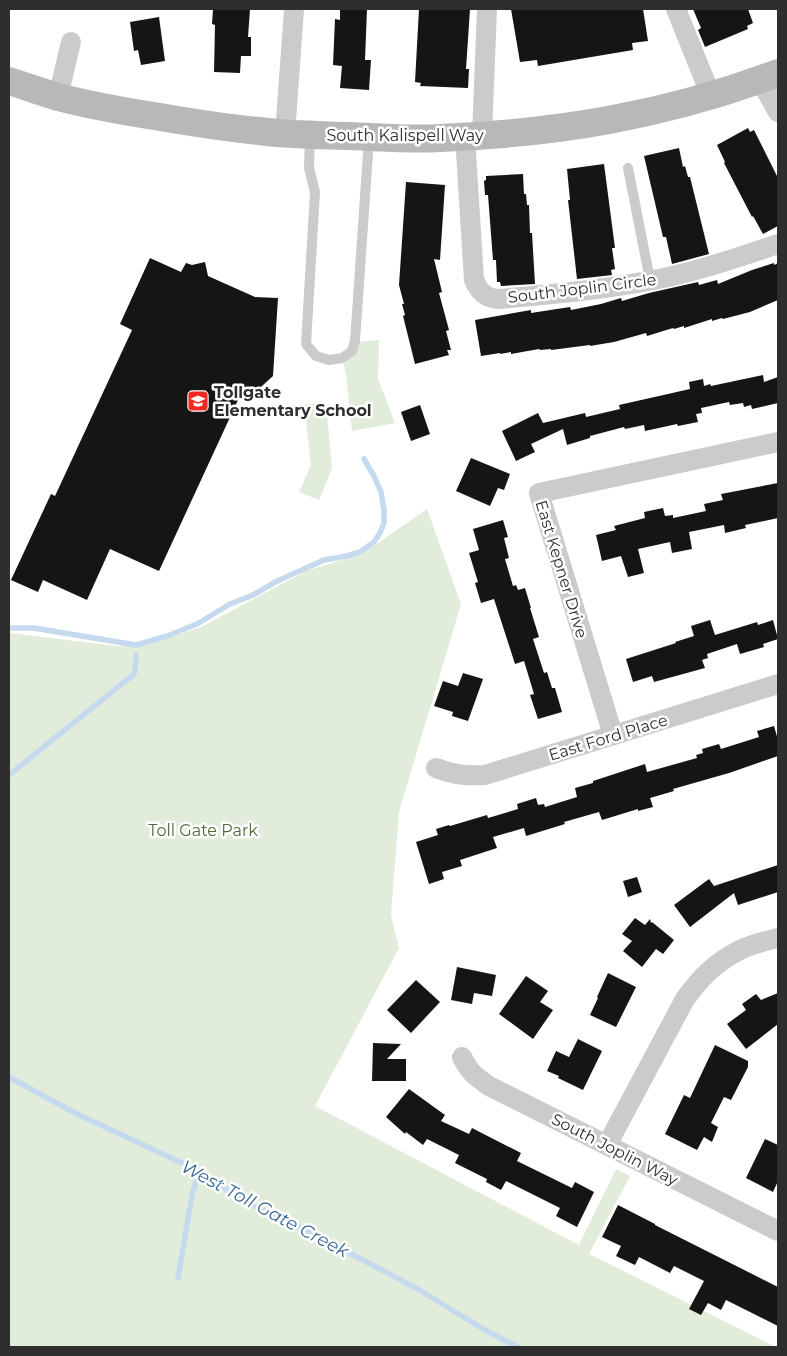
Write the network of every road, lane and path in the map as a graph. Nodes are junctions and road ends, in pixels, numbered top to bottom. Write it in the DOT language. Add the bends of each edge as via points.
graph roads {
  1 [pos="294,9"];
  2 [pos="487,9"];
  3 [pos="676,9"];
  4 [pos="71,42"];
  5 [pos="769,76"];
  6 [pos="9,81"];
  7 [pos="711,96"];
  8 [pos="58,97"];
  9 [pos="778,112"];
  10 [pos="298,134"];
  11 [pos="474,136"];
  12 [pos="369,137"];
  13 [pos="628,168"];
  14 [pos="778,244"];
  15 [pos="650,280"];
  16 [pos="778,442"];
  17 [pos="778,684"];
  18 [pos="613,735"];
  19 [pos="436,768"];
  20 [pos="778,938"];
  21 [pos="462,1057"];
  22 [pos="607,1145"];
  23 [pos="778,1231"];
  1 -- 10 [label="street"];
  2 -- 11 [label="street, South Joplin Circle"];
  3 -- 7 [label="street"];
  4 -- 8 [label="street"];
  5 -- 7 [label="street, South Kalispell Way"];
  5 -- 9 [label="street"];
  6 -- 8 [label="street, South Kalispell Way"];
  7 -- 11 [label="street, South Kalispell Way" via="600,123"];
  8 -- 10 [label="street, South Kalispell Way" via="186,122"];
  10 -- 12 [label="street, South Kalispell Way"];
  10 -- 12 [label="lane" via="315,192 306,344 316,356 329,360 342,358 352,351 355,341"];
  11 -- 12 [label="street, South Kalispell Way"];
  11 -- 15 [label="street, South Joplin Circle" via="474,280 484,295 498,299 544,295"];
  13 -- 15 [label="lane"];
  14 -- 15 [label="street, South Joplin Circle"];
  16 -- 18 [label="street, East Kepner Drive" via="539,493"];
  17 -- 18 [label="street, East Ford Place"];
  18 -- 19 [label="street, East Ford Place" via="485,774 467,776"];
  20 -- 22 [label="street" via="742,949 719,961 700,978 684,999"];
  21 -- 22 [label="street, South Joplin Way" via="468,1069 489,1086"];
  22 -- 23 [label="street, South Joplin Way"];
}
